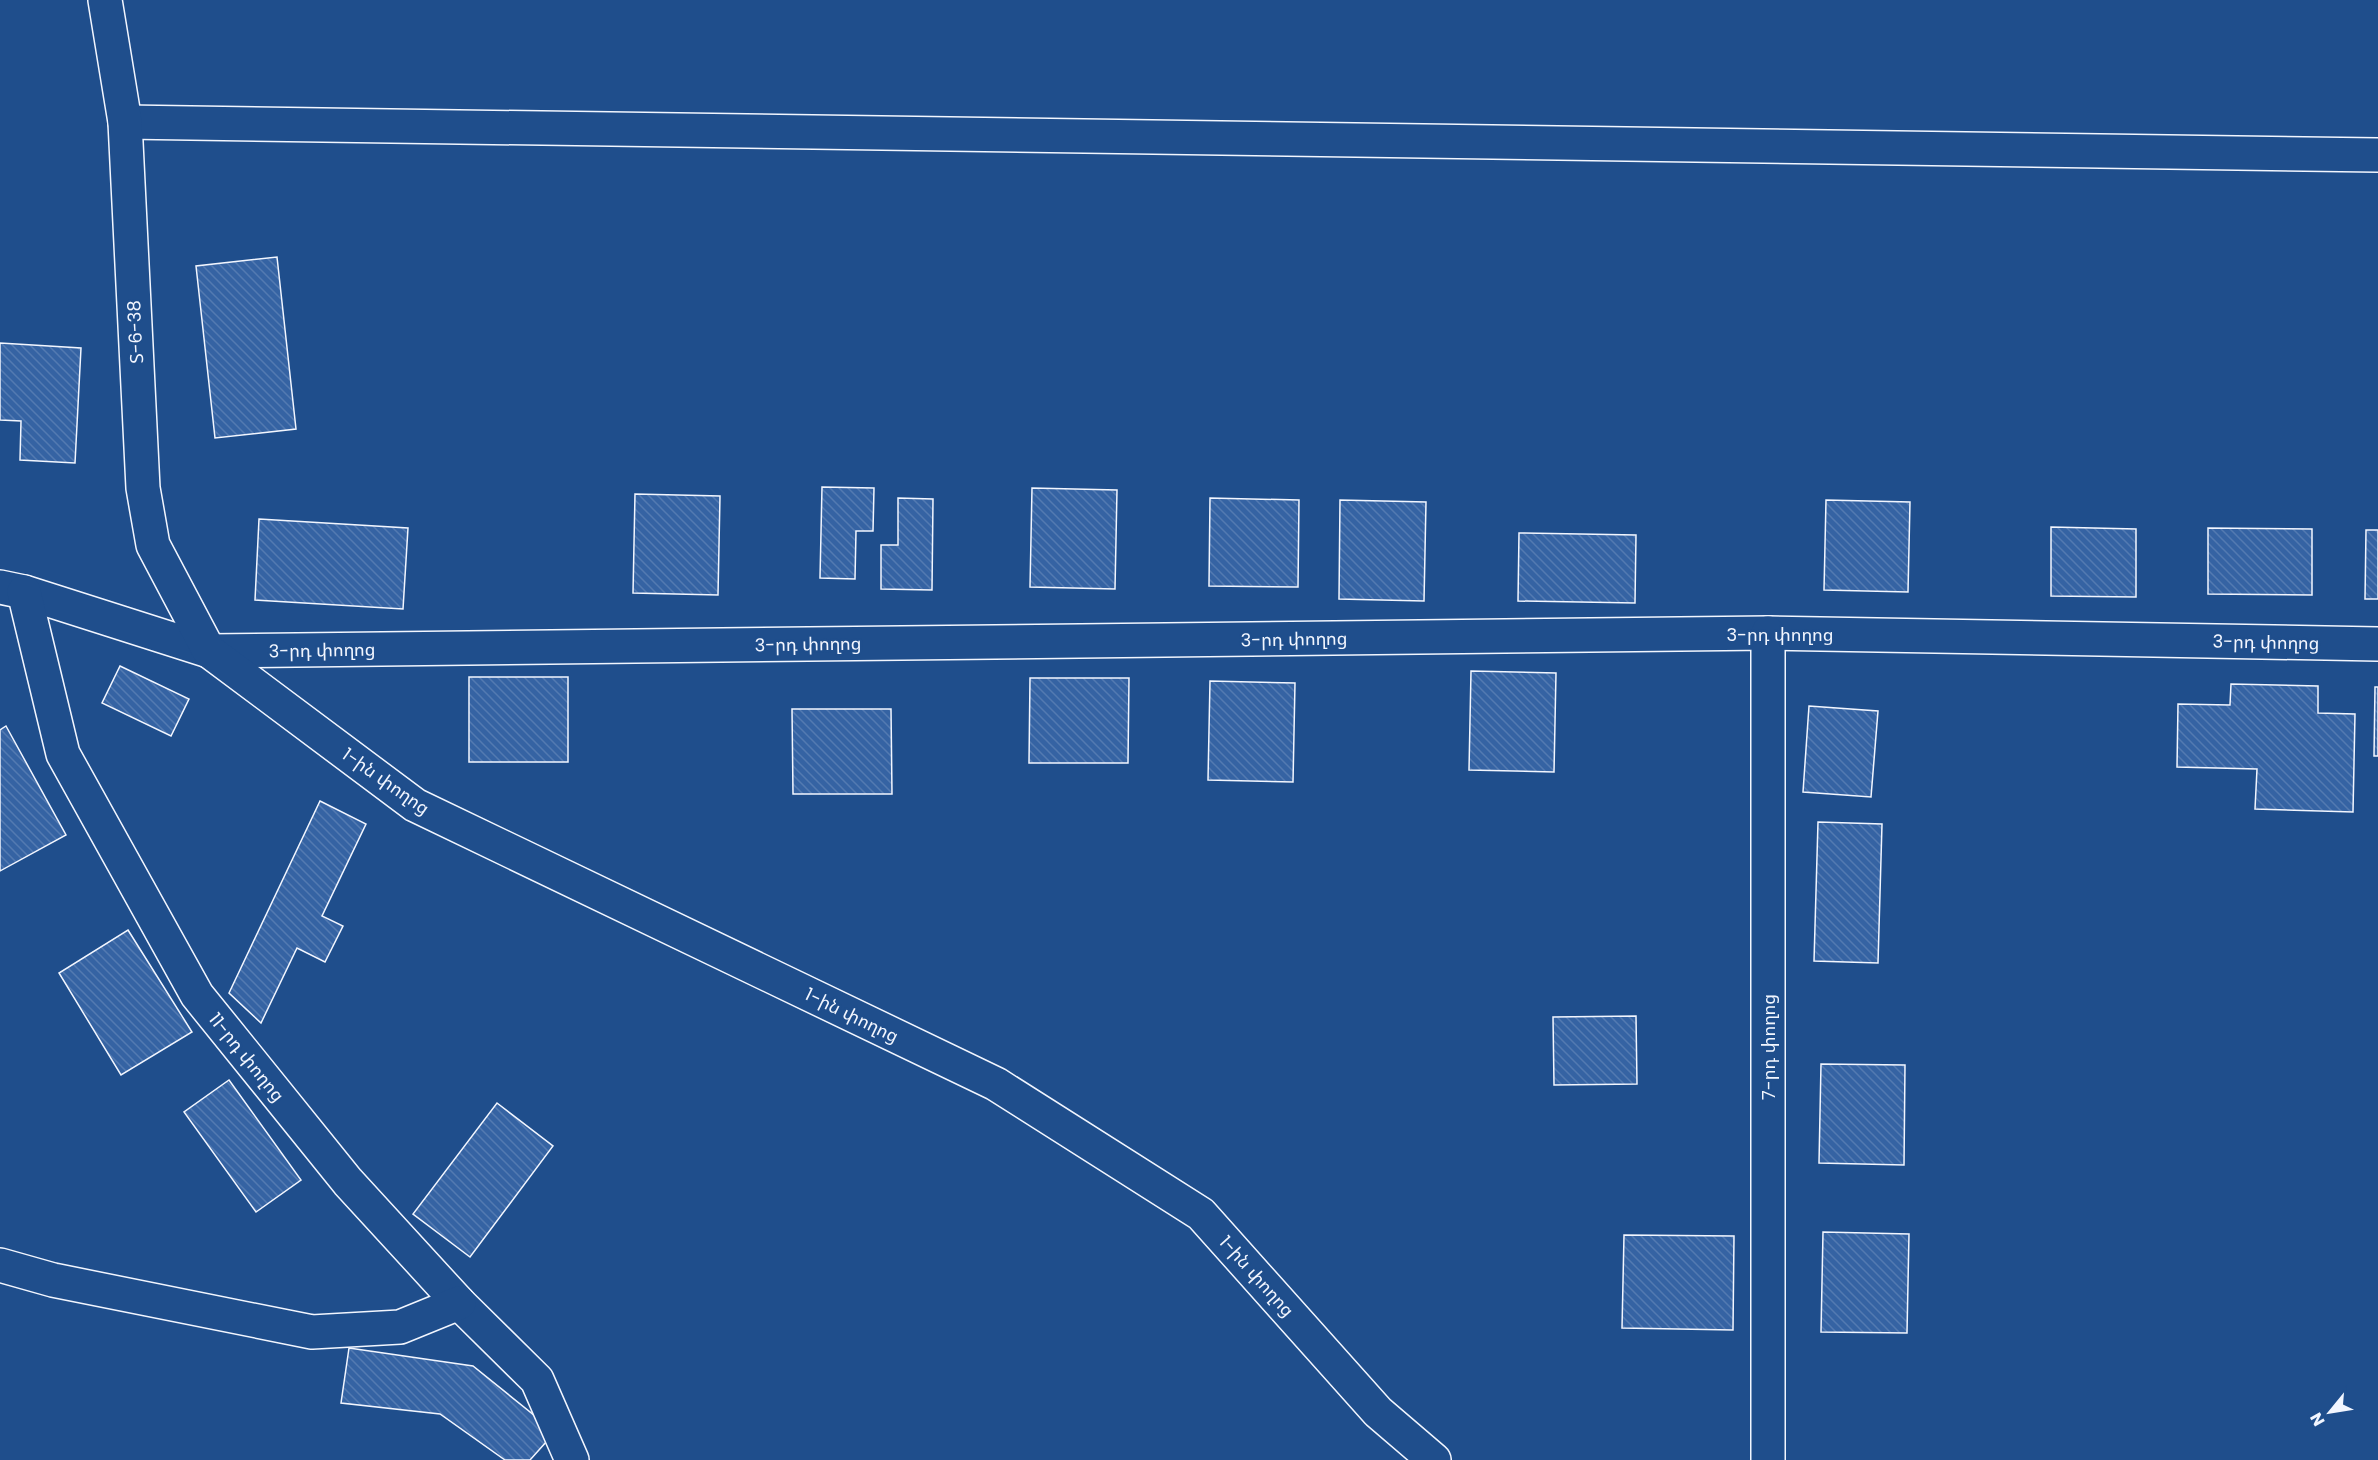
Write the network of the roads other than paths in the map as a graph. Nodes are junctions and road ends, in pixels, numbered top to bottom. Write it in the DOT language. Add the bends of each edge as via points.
graph roads {
  1 [pos="105,0"];
  2 [pos="125,122"];
  3 [pos="2378,154"];
  4 [pos="12,590"];
  5 [pos="1768,633"];
  6 [pos="2378,644"];
  7 [pos="209,651"];
  8 [pos="0,1264"];
  9 [pos="459,1303"];
  10 [pos="572,1460"];
  11 [pos="1434,1460"];
  12 [pos="1768,1460"];
  1 -- 2 [label="street, Տ-6-38 / Տ-6-38"];
  2 -- 3 [label="street"];
  2 -- 7 [label="street, Տ-6-38 / Տ-6-38" via="143,488 153,545"];
  4 -- 7 [label="street"];
  4 -- 9 [label="street, 11-րդ փողոց" via="63,754 197,995 348,1182"];
  5 -- 6 [label="street, 3-րդ փողոց"];
  5 -- 7 [label="street, 3-րդ փողոց"];
  5 -- 12 [label="street, 7-րդ փողոց"];
  7 -- 11 [label="street, 1-ին փողոց / Տ-6-38" via="415,805 996,1084 1201,1214 1378,1412"];
  8 -- 9 [label="street" via="53,1280 312,1332 400,1327"];
  9 -- 10 [label="street, 11-րդ փողոց" via="537,1380"];
}
